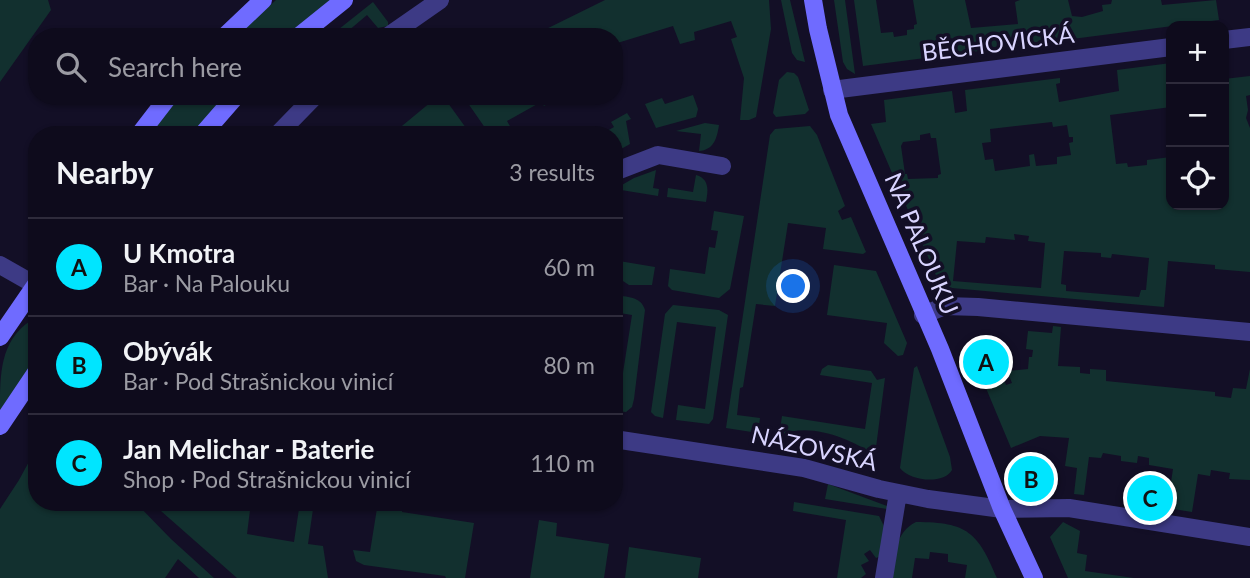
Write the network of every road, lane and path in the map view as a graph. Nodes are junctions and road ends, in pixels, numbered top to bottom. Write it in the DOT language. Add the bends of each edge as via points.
graph roads {
  1 [pos="263,0"];
  2 [pos="344,0"];
  3 [pos="440,0"];
  4 [pos="813,0"];
  5 [pos="233,28"];
  6 [pos="309,28"];
  7 [pos="400,28"];
  8 [pos="1250,37"];
  9 [pos="1229,39"];
  10 [pos="1166,48"];
  11 [pos="832,90"];
  12 [pos="162,105"];
  13 [pos="228,105"];
  14 [pos="306,105"];
  15 [pos="146,126"];
  16 [pos="210,126"];
  17 [pos="286,126"];
  18 [pos="722,166"];
  19 [pos="623,168"];
  20 [pos="0,265"];
  21 [pos="28,281"];
  22 [pos="28,297"];
  23 [pos="923,315"];
  24 [pos="1250,331"];
  25 [pos="0,337"];
  26 [pos="28,385"];
  27 [pos="0,426"];
  28 [pos="623,440"];
  29 [pos="898,493"];
  30 [pos="1002,509"];
  31 [pos="1250,537"];
  32 [pos="884,578"];
  33 [pos="1034,578"];
  1 -- 5 [label="street"];
  2 -- 6 [label="street"];
  3 -- 7 [label="street"];
  4 -- 11 [label="street, NA PALOUKU"];
  8 -- 9 [label="street"];
  10 -- 11 [label="street, BĚCHOVICKÁ"];
  11 -- 23 [label="street, NA PALOUKU"];
  12 -- 15 [label="street"];
  13 -- 16 [label="street"];
  14 -- 17 [label="street"];
  18 -- 19 [label="street" via="658,155"];
  20 -- 21 [label="street"];
  22 -- 25 [label="street"];
  23 -- 24 [label="street" via="945,306 978,307"];
  23 -- 30 [label="street, NA PALOUKU"];
  26 -- 27 [label="street"];
  28 -- 29 [label="street, NÁZOVSKÁ" via="804,468"];
  29 -- 30 [label="street, NÁZOVSKÁ"];
  29 -- 32 [label="street"];
  30 -- 31 [label="street, NÁZOVSKÁ" via="1069,508"];
  30 -- 33 [label="street, NA PALOUKU"];
}
